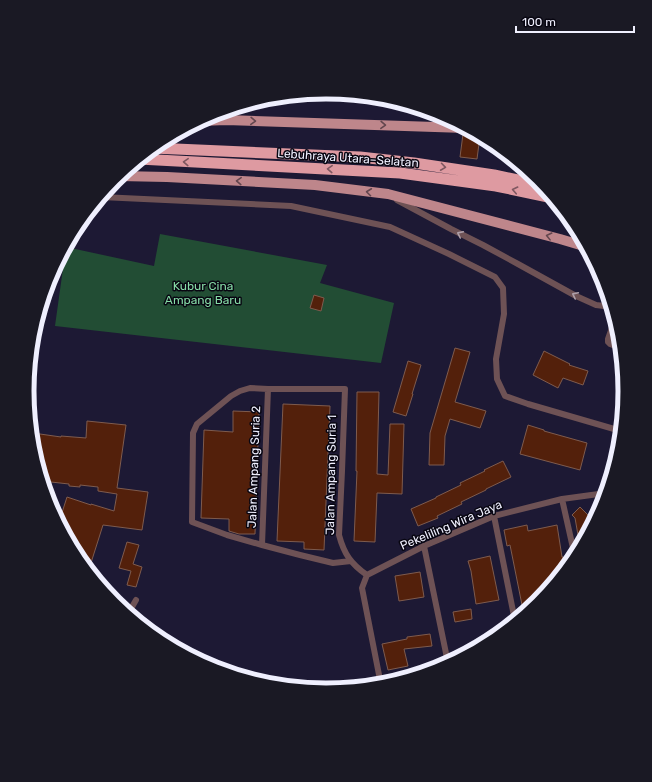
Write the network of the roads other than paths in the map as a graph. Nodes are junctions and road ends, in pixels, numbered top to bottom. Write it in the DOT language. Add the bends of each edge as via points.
graph roads {
  1 [pos="214,121"];
  2 [pos="452,128"];
  3 [pos="163,148"];
  4 [pos="147,159"];
  5 [pos="128,176"];
  6 [pos="530,182"];
  7 [pos="388,194"];
  8 [pos="544,196"];
  9 [pos="107,197"];
  10 [pos="579,245"];
  11 [pos="605,306"];
  12 [pos="611,330"];
  13 [pos="614,346"];
  14 [pos="268,389"];
  15 [pos="616,430"];
  16 [pos="600,494"];
  17 [pos="562,499"];
  18 [pos="494,516"];
  19 [pos="262,545"];
  20 [pos="424,546"];
  21 [pos="573,547"];
  22 [pos="351,561"];
  23 [pos="367,575"];
  24 [pos="136,600"];
  25 [pos="131,609"];
  26 [pos="514,615"];
  27 [pos="447,657"];
  28 [pos="380,678"];
  1 -- 2 [label="main road, one-way"];
  3 -- 6 [label="highway, Lebuhraya Utara–Selatan, one-way" via="360,157 414,163"];
  8 -- 4 [label="highway, Lebuhraya Utara–Selatan, one-way" via="496,186 400,172"];
  7 -- 5 [label="main road, one-way" via="315,185"];
  10 -- 7 [label="main road, one-way"];
  11 -- 7 [label="street, one-way" via="596,305 576,296"];
  9 -- 15 [label="street" via="292,206 390,228 449,254 495,277 503,288 504,314 496,359 497,379 505,396"];
  12 -- 13 [label="street" via="608,342"];
  14 -- 19 [label="street, Jalan Ampang Suria 2"];
  14 -- 19 [label="street" via="250,388 231,396 197,424 193,433 192,522"];
  14 -- 22 [label="street, Jalan Ampang Suria 1" via="344,388 339,535"];
  16 -- 17 [label="street, Pekeliling Wira Jaya"];
  17 -- 18 [label="street, Pekeliling Wira Jaya"];
  17 -- 21 [label="street"];
  18 -- 20 [label="street, Pekeliling Wira Jaya"];
  18 -- 26 [label="street"];
  19 -- 22 [label="street" via="333,563"];
  20 -- 23 [label="street, Pekeliling Wira Jaya"];
  20 -- 27 [label="street"];
  22 -- 23 [label="street, Jalan Ampang Suria 1"];
  23 -- 28 [label="street" via="362,588"];
  24 -- 25 [label="street"];
}
